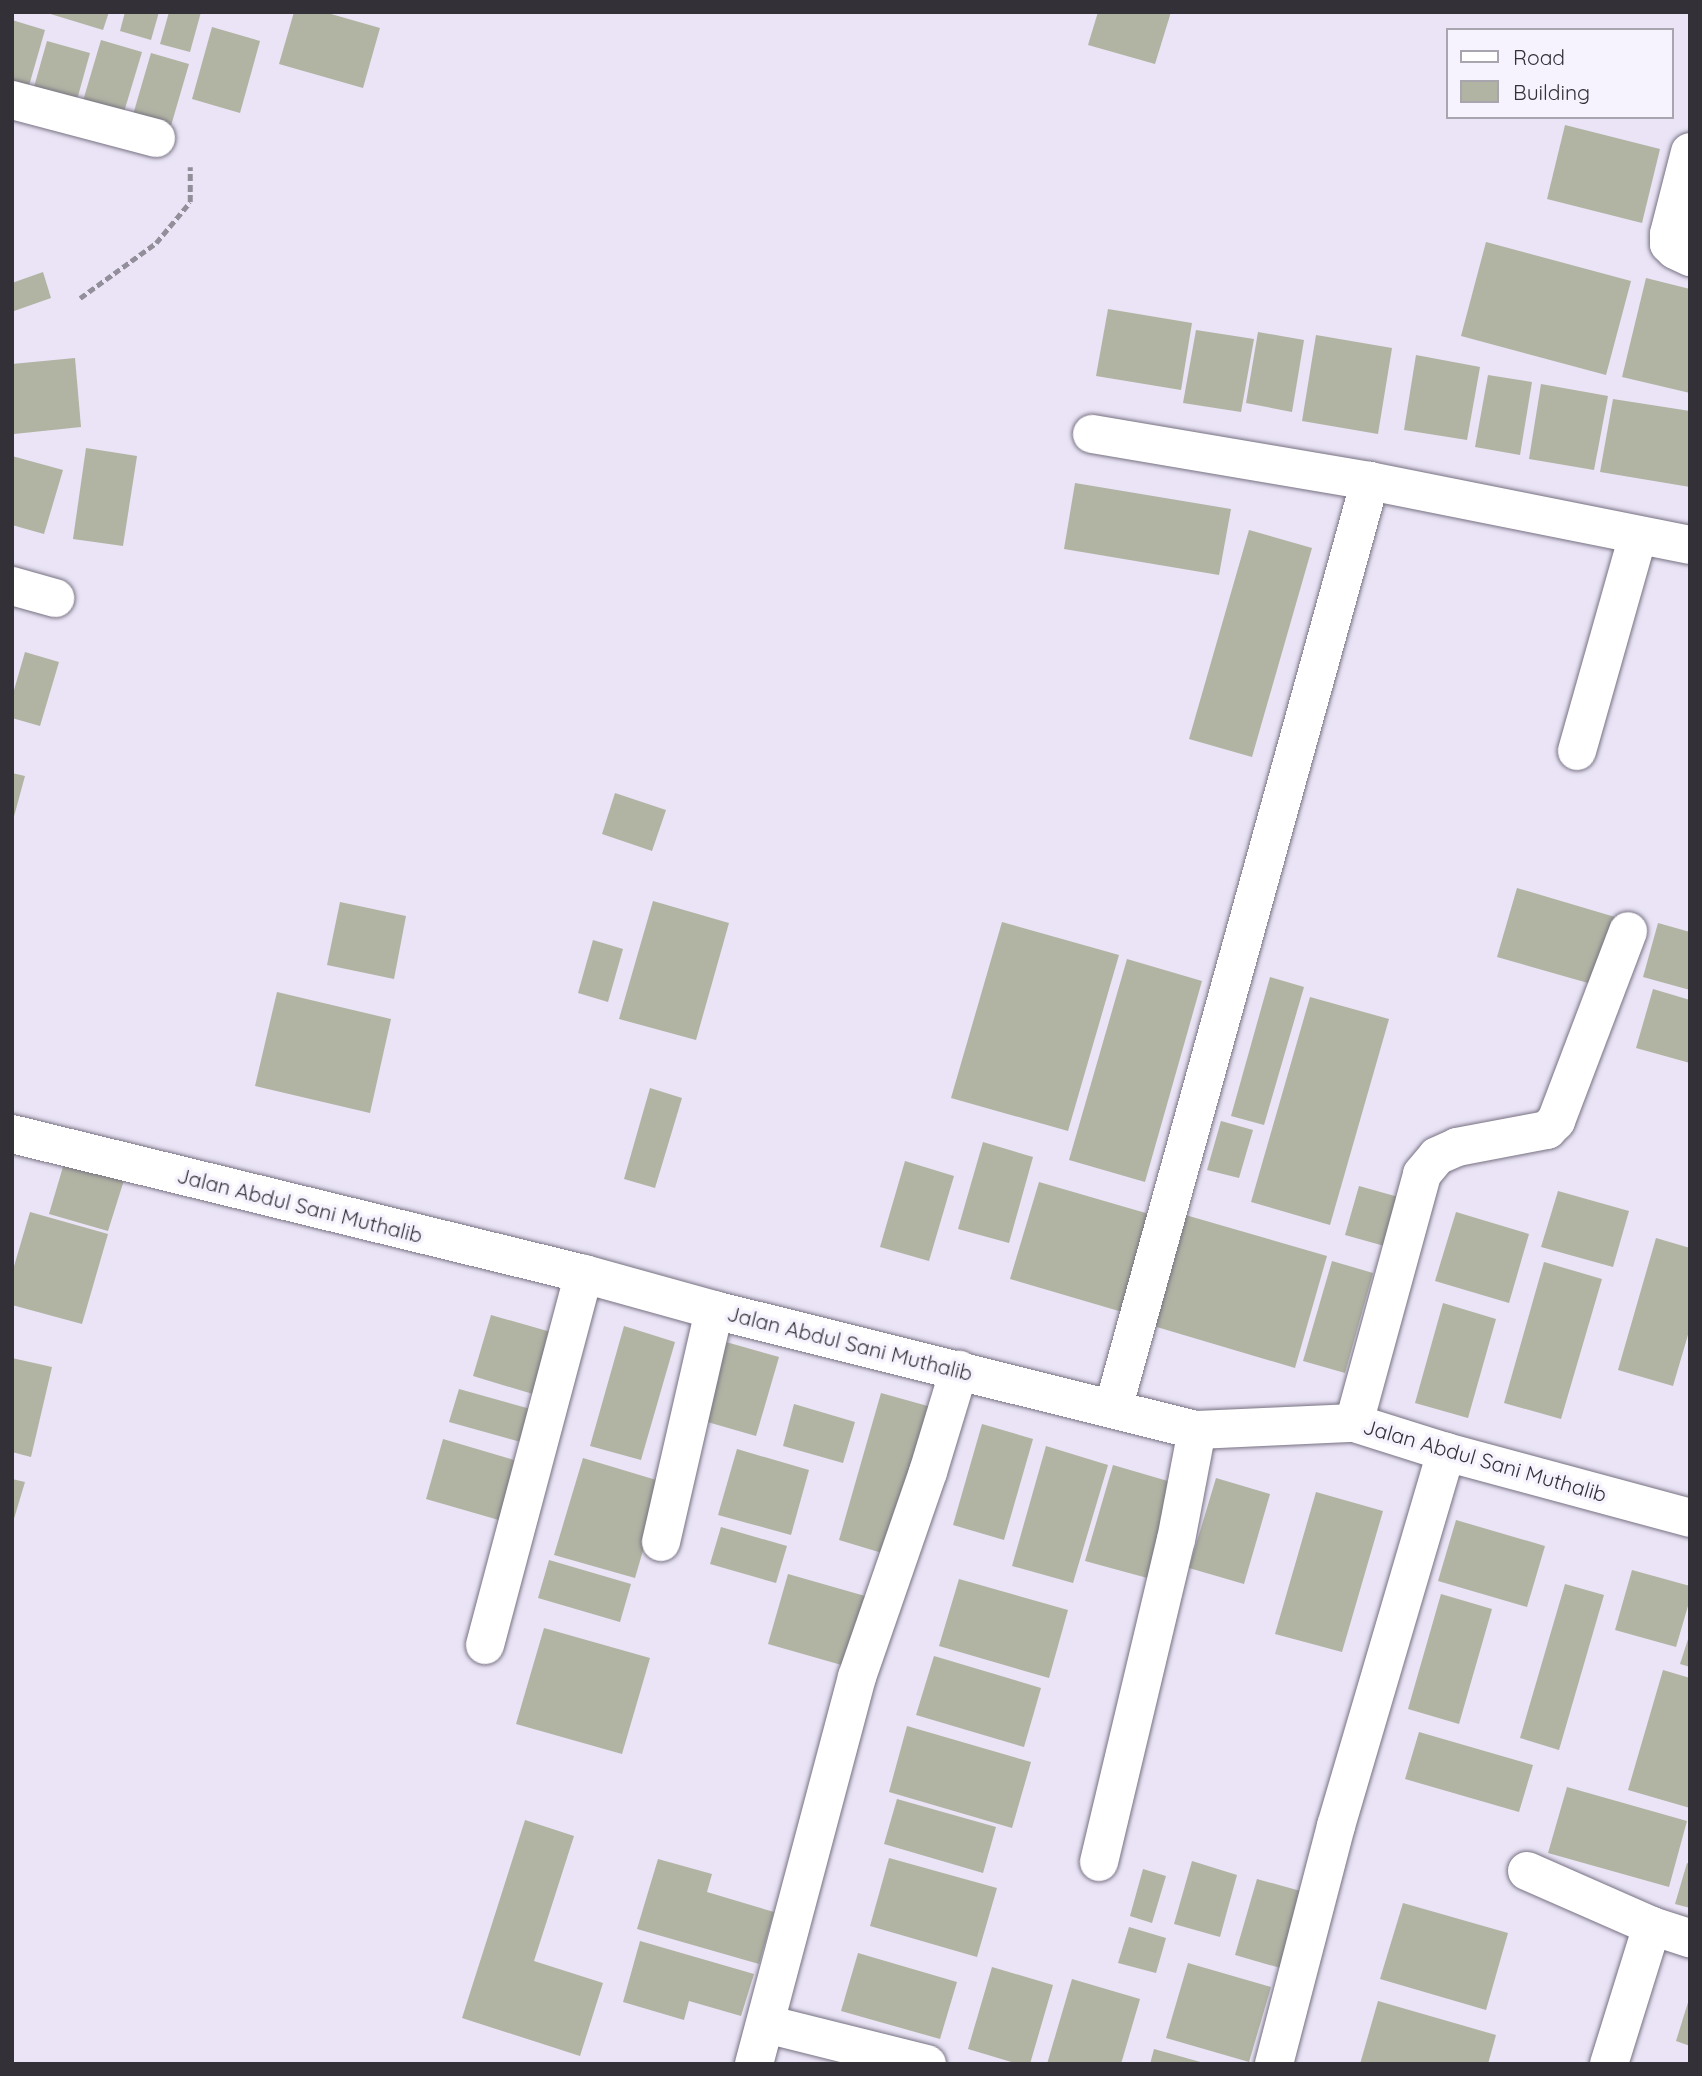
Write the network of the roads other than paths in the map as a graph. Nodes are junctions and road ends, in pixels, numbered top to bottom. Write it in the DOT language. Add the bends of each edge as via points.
graph roads {
  1 [pos="12,100"];
  2 [pos="156,138"];
  3 [pos="1690,152"];
  4 [pos="1690,257"];
  5 [pos="1092,434"];
  6 [pos="1370,481"];
  7 [pos="1638,536"];
  8 [pos="1690,545"];
  9 [pos="12,586"];
  10 [pos="55,598"];
  11 [pos="1577,751"];
  12 [pos="1628,931"];
  13 [pos="12,1134"];
  14 [pos="584,1274"];
  15 [pos="714,1310"];
  16 [pos="959,1370"];
  17 [pos="1113,1409"];
  18 [pos="1354,1423"];
  19 [pos="1197,1430"];
  20 [pos="1446,1452"];
  21 [pos="1690,1518"];
  22 [pos="661,1542"];
  23 [pos="485,1645"];
  24 [pos="1099,1862"];
  25 [pos="1527,1871"];
  26 [pos="1652,1926"];
  27 [pos="1690,1938"];
  28 [pos="766,2024"];
  29 [pos="754,2064"];
  30 [pos="927,2064"];
  31 [pos="1274,2064"];
  32 [pos="1609,2064"];
  1 -- 2 [label="street"];
  3 -- 4 [label="street" via="1669,234 1669,244"];
  5 -- 6 [label="street"];
  6 -- 7 [label="street"];
  6 -- 17 [label="street"];
  7 -- 8 [label="street"];
  7 -- 11 [label="street"];
  9 -- 10 [label="street"];
  12 -- 18 [label="street" via="1556,1121 1547,1130 1457,1147 1437,1156 1422,1174"];
  13 -- 14 [label="street, Jalan Abdul Sani Muthalib"];
  14 -- 15 [label="street, Jalan Abdul Sani Muthalib"];
  14 -- 23 [label="street"];
  15 -- 16 [label="street, Jalan Abdul Sani Muthalib"];
  15 -- 22 [label="street"];
  16 -- 17 [label="street, Jalan Abdul Sani Muthalib"];
  16 -- 28 [label="street" via="857,1677"];
  17 -- 19 [label="street, Jalan Abdul Sani Muthalib"];
  18 -- 19 [label="street, Jalan Abdul Sani Muthalib"];
  18 -- 20 [label="street, Jalan Abdul Sani Muthalib"];
  19 -- 24 [label="street" via="1176,1540"];
  20 -- 21 [label="street, Jalan Abdul Sani Muthalib"];
  20 -- 31 [label="street" via="1336,1826"];
  25 -- 26 [label="street"];
  26 -- 27 [label="street"];
  26 -- 32 [label="street"];
  28 -- 29 [label="street"];
  28 -- 30 [label="street"];
}
